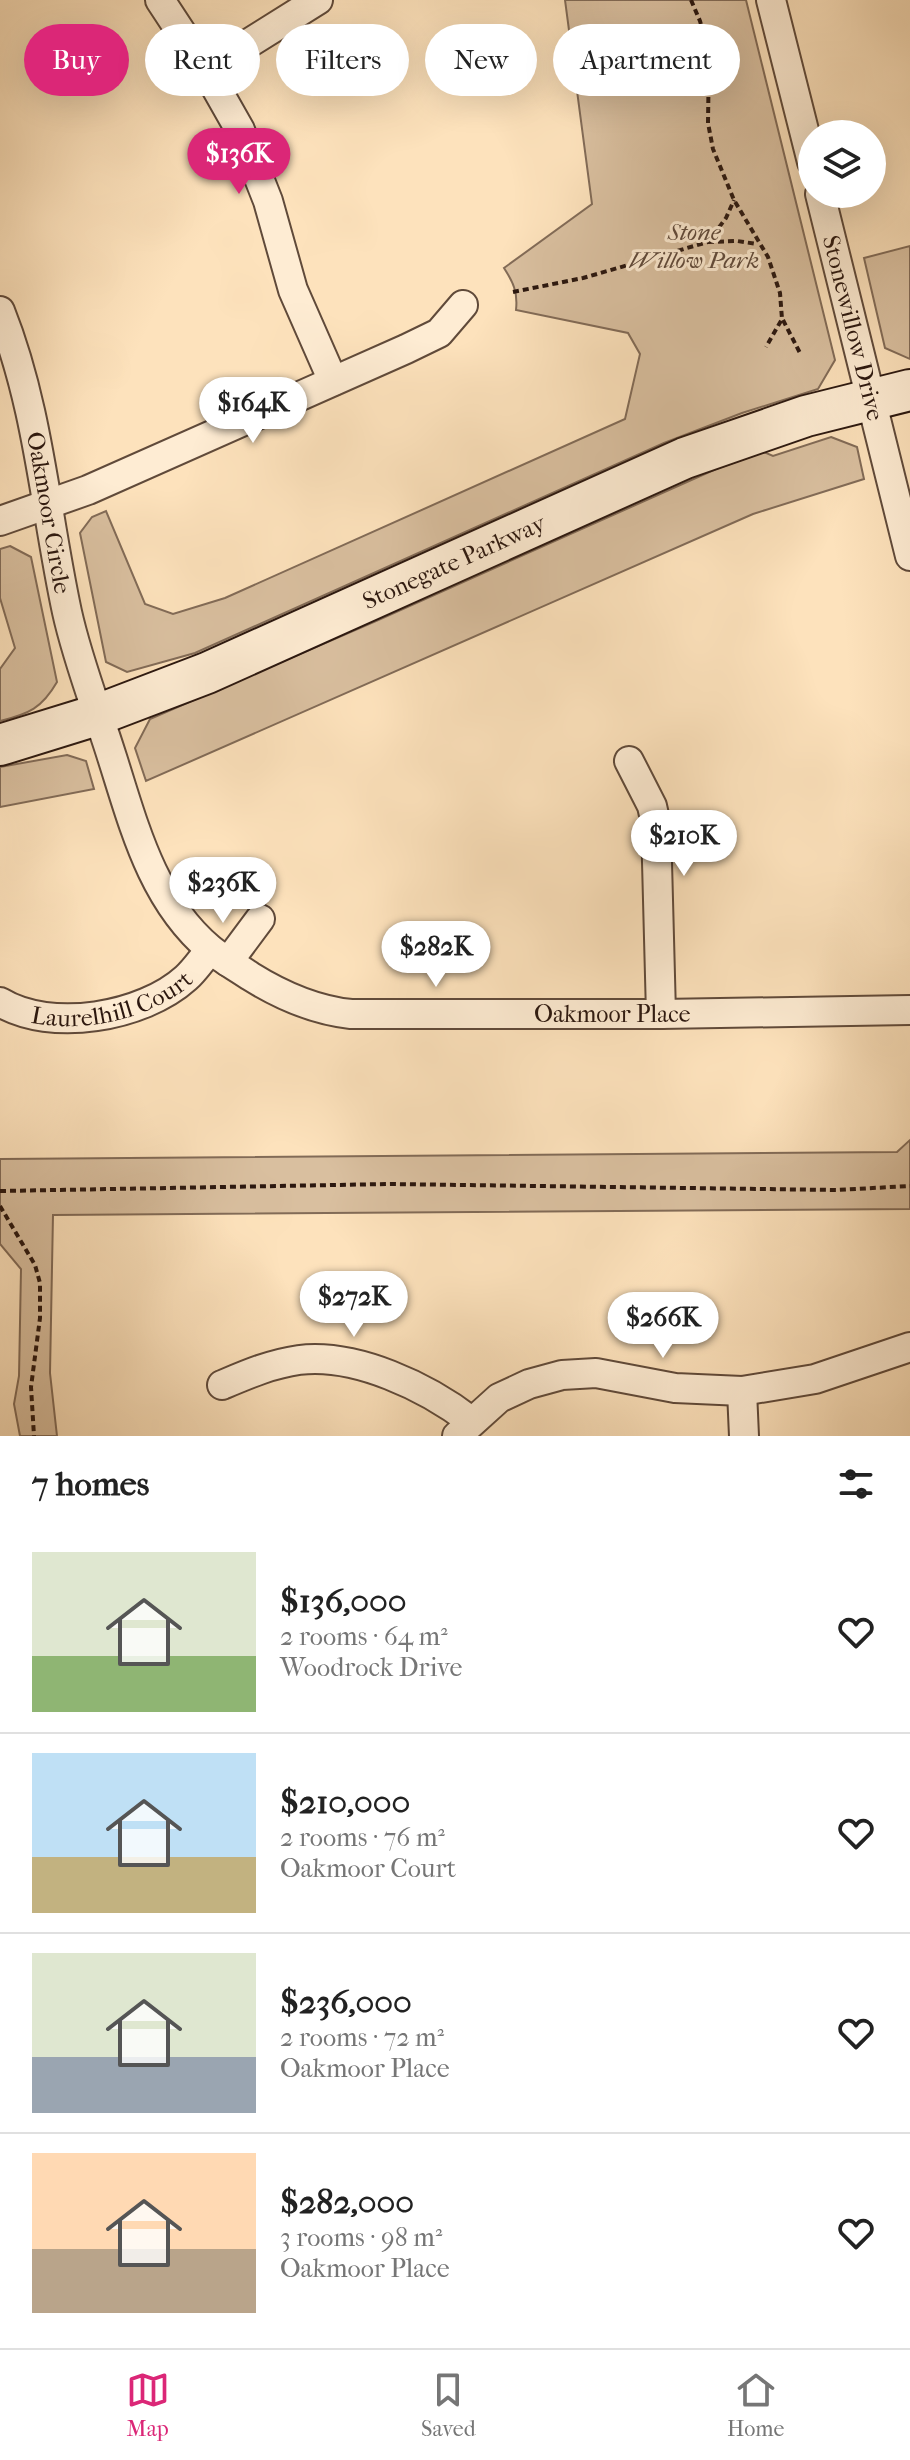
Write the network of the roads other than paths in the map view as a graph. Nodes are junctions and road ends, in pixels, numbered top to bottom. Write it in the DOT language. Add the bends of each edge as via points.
graph roads {
  1 [pos="160,0"];
  2 [pos="318,0"];
  3 [pos="771,0"];
  4 [pos="176,24"];
  5 [pos="260,36"];
  6 [pos="222,96"];
  7 [pos="801,120"];
  8 [pos="823,208"];
  9 [pos="463,305"];
  10 [pos="0,311"];
  11 [pos="333,381"];
  12 [pos="910,390"];
  13 [pos="870,399"];
  14 [pos="49,504"];
  15 [pos="0,521"];
  16 [pos="910,556"];
  17 [pos="97,715"];
  18 [pos="0,745"];
  19 [pos="629,761"];
  20 [pos="260,919"];
  21 [pos="219,956"];
  22 [pos="0,1002"];
  23 [pos="910,1010"];
  24 [pos="661,1014"];
  25 [pos="910,1347"];
  26 [pos="222,1385"];
  27 [pos="742,1391"];
  28 [pos="464,1428"];
  29 [pos="744,1436"];
  1 -- 4 [label="street"];
  2 -- 5 [label="street"];
  3 -- 7 [label="street"];
  6 -- 11 [label="street" via="260,177 293,290"];
  8 -- 13 [label="street, Stonewillow Drive"];
  9 -- 11 [label="street" via="439,333"];
  10 -- 14 [label="street, Oakmoor Circle" via="26,386"];
  11 -- 14 [label="street"];
  12 -- 13 [label="street, Stonegate Parkway"];
  13 -- 16 [label="street, Stonewillow Drive"];
  13 -- 17 [label="street, Stonegate Parkway" via="685,458 254,653"];
  14 -- 15 [label="street"];
  14 -- 17 [label="street, Oakmoor Circle" via="66,609"];
  17 -- 18 [label="street, Stonegate Parkway"];
  17 -- 21 [label="street, Oakmoor Place" via="152,873 179,916"];
  19 -- 24 [label="street" via="656,824"];
  20 -- 21 [label="street, Laurelhill Court"];
  21 -- 22 [label="street, Laurelhill Court" via="166,992 115,1013 55,1017"];
  21 -- 24 [label="street, Oakmoor Place" via="300,1003 339,1013"];
  23 -- 24 [label="street, Oakmoor Place"];
  25 -- 27 [label="street" via="815,1379"];
  26 -- 28 [label="street" via="265,1367 320,1360 404,1382 451,1405"];
  27 -- 28 [label="street" via="675,1388 596,1373 562,1375 508,1394"];
  27 -- 29 [label="street"];
}
